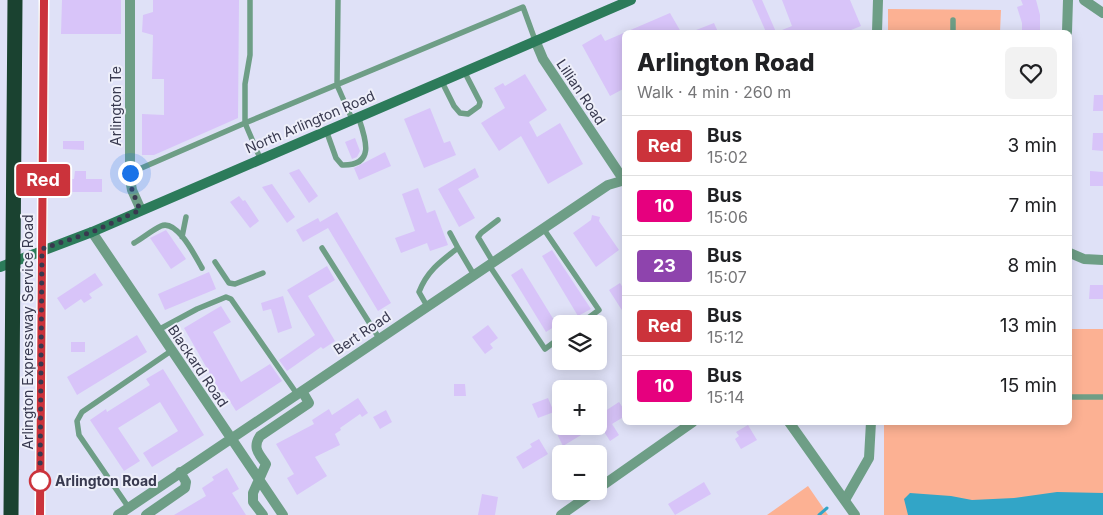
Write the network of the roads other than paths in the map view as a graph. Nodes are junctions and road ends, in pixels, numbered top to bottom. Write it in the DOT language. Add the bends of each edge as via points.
graph roads {
  1 [pos="15,0"];
  2 [pos="44,0"];
  3 [pos="130,0"];
  4 [pos="250,0"];
  5 [pos="338,0"];
  6 [pos="631,0"];
  7 [pos="878,0"];
  8 [pos="1068,0"];
  9 [pos="1084,0"];
  10 [pos="1103,14"];
  11 [pos="953,20"];
  12 [pos="877,30"];
  13 [pos="953,30"];
  14 [pos="1067,30"];
  15 [pos="535,40"];
  16 [pos="464,71"];
  17 [pos="441,80"];
  18 [pos="336,85"];
  19 [pos="355,118"];
  20 [pos="245,122"];
  21 [pos="326,130"];
  22 [pos="260,158"];
  23 [pos="130,173"];
  24 [pos="622,176"];
  25 [pos="622,181"];
  26 [pos="140,210"];
  27 [pos="186,217"];
  28 [pos="498,220"];
  29 [pos="544,228"];
  30 [pos="92,232"];
  31 [pos="450,233"];
  32 [pos="182,237"];
  33 [pos="134,243"];
  34 [pos="322,248"];
  35 [pos="458,248"];
  36 [pos="42,249"];
  37 [pos="1072,254"];
  38 [pos="1103,260"];
  39 [pos="215,262"];
  40 [pos="491,263"];
  41 [pos="0,267"];
  42 [pos="202,268"];
  43 [pos="263,273"];
  44 [pos="474,275"];
  45 [pos="427,306"];
  46 [pos="592,315"];
  47 [pos="158,330"];
  48 [pos="379,338"];
  49 [pos="552,344"];
  50 [pos="171,351"];
  51 [pos="299,392"];
  52 [pos="1072,397"];
  53 [pos="1103,397"];
  54 [pos="689,425"];
  55 [pos="791,425"];
  56 [pos="872,425"];
  57 [pos="230,439"];
  58 [pos="180,472"];
  59 [pos="260,479"];
  60 [pos="607,482"];
  61 [pos="582,500"];
  62 [pos="845,500"];
  63 [pos="133,505"];
  64 [pos="11,515"];
  65 [pos="40,515"];
  66 [pos="118,515"];
  67 [pos="145,515"];
  68 [pos="262,515"];
  69 [pos="283,515"];
  70 [pos="561,515"];
  71 [pos="855,515"];
  1 -- 64 [label="highway"];
  2 -- 36 [label="main road, Arlington Expressway Service Road"];
  3 -- 23 [label="street, Arlington Te"];
  4 -- 20 [label="lane"];
  5 -- 18 [label="lane"];
  6 -- 15 [label="main road, North Arlington Road"];
  7 -- 12 [label="street"];
  8 -- 14 [label="street"];
  9 -- 10 [label="street"];
  11 -- 13 [label="lane"];
  15 -- 16 [label="main road, North Arlington Road"];
  15 -- 18 [label="lane" via="523,7"];
  15 -- 24 [label="street, Lillian Road" via="543,59"];
  16 -- 17 [label="main road, North Arlington Road"];
  16 -- 17 [label="lane" via="480,102 470,113 460,113"];
  17 -- 19 [label="main road, North Arlington Road"];
  18 -- 19 [label="lane"];
  18 -- 20 [label="lane"];
  19 -- 21 [label="main road, North Arlington Road"];
  19 -- 21 [label="lane" via="366,140 366,153 355,163 342,165 336,158"];
  20 -- 22 [label="lane"];
  20 -- 23 [label="lane"];
  21 -- 22 [label="main road, North Arlington Road"];
  22 -- 26 [label="main road, North Arlington Road"];
  23 -- 26 [label="street, Arlington Te" via="132,190"];
  25 -- 29 [label="street, Bert Road" via="608,184"];
  26 -- 30 [label="main road, North Arlington Road"];
  27 -- 32 [label="lane"];
  28 -- 40 [label="lane" via="478,237"];
  29 -- 40 [label="street, Bert Road"];
  29 -- 46 [label="lane" via="599,310"];
  30 -- 36 [label="main road, North Arlington Road"];
  30 -- 47 [label="street, Blackard Road"];
  31 -- 35 [label="lane"];
  32 -- 33 [label="lane" via="169,225"];
  32 -- 42 [label="lane"];
  34 -- 48 [label="lane"];
  35 -- 44 [label="lane"];
  35 -- 45 [label="lane" via="436,264 423,281 419,292"];
  36 -- 41 [label="main road, North Arlington Road"];
  36 -- 65 [label="main road, Arlington Expressway Service Road"];
  37 -- 38 [label="street" via="1084,259"];
  39 -- 43 [label="lane" via="229,283 235,284"];
  40 -- 44 [label="street, Bert Road"];
  40 -- 49 [label="lane" via="545,349"];
  44 -- 45 [label="street, Bert Road"];
  45 -- 48 [label="street, Bert Road"];
  47 -- 50 [label="street, Blackard Road"];
  47 -- 51 [label="lane" via="197,309 226,297 231,299"];
  48 -- 51 [label="street, Bert Road"];
  50 -- 57 [label="street, Blackard Road"];
  50 -- 63 [label="lane" via="82,412 77,421 80,435"];
  51 -- 57 [label="street, Bert Road"];
  51 -- 59 [label="street" via="309,403 256,442 256,450 266,464"];
  52 -- 53 [label="lane"];
  54 -- 60 [label="street"];
  55 -- 62 [label="street"];
  56 -- 62 [label="street" via="868,458"];
  57 -- 58 [label="street, Bert Road"];
  57 -- 59 [label="street, Blackard Road"];
  58 -- 63 [label="street, Bert Road"];
  58 -- 67 [label="street" via="186,482 185,488"];
  59 -- 68 [label="street" via="253,493 253,502"];
  59 -- 69 [label="street, Blackard Road"];
  61 -- 70 [label="street"];
  62 -- 71 [label="street"];
  63 -- 66 [label="street, Bert Road"];
  63 -- 67 [label="street"];
}
